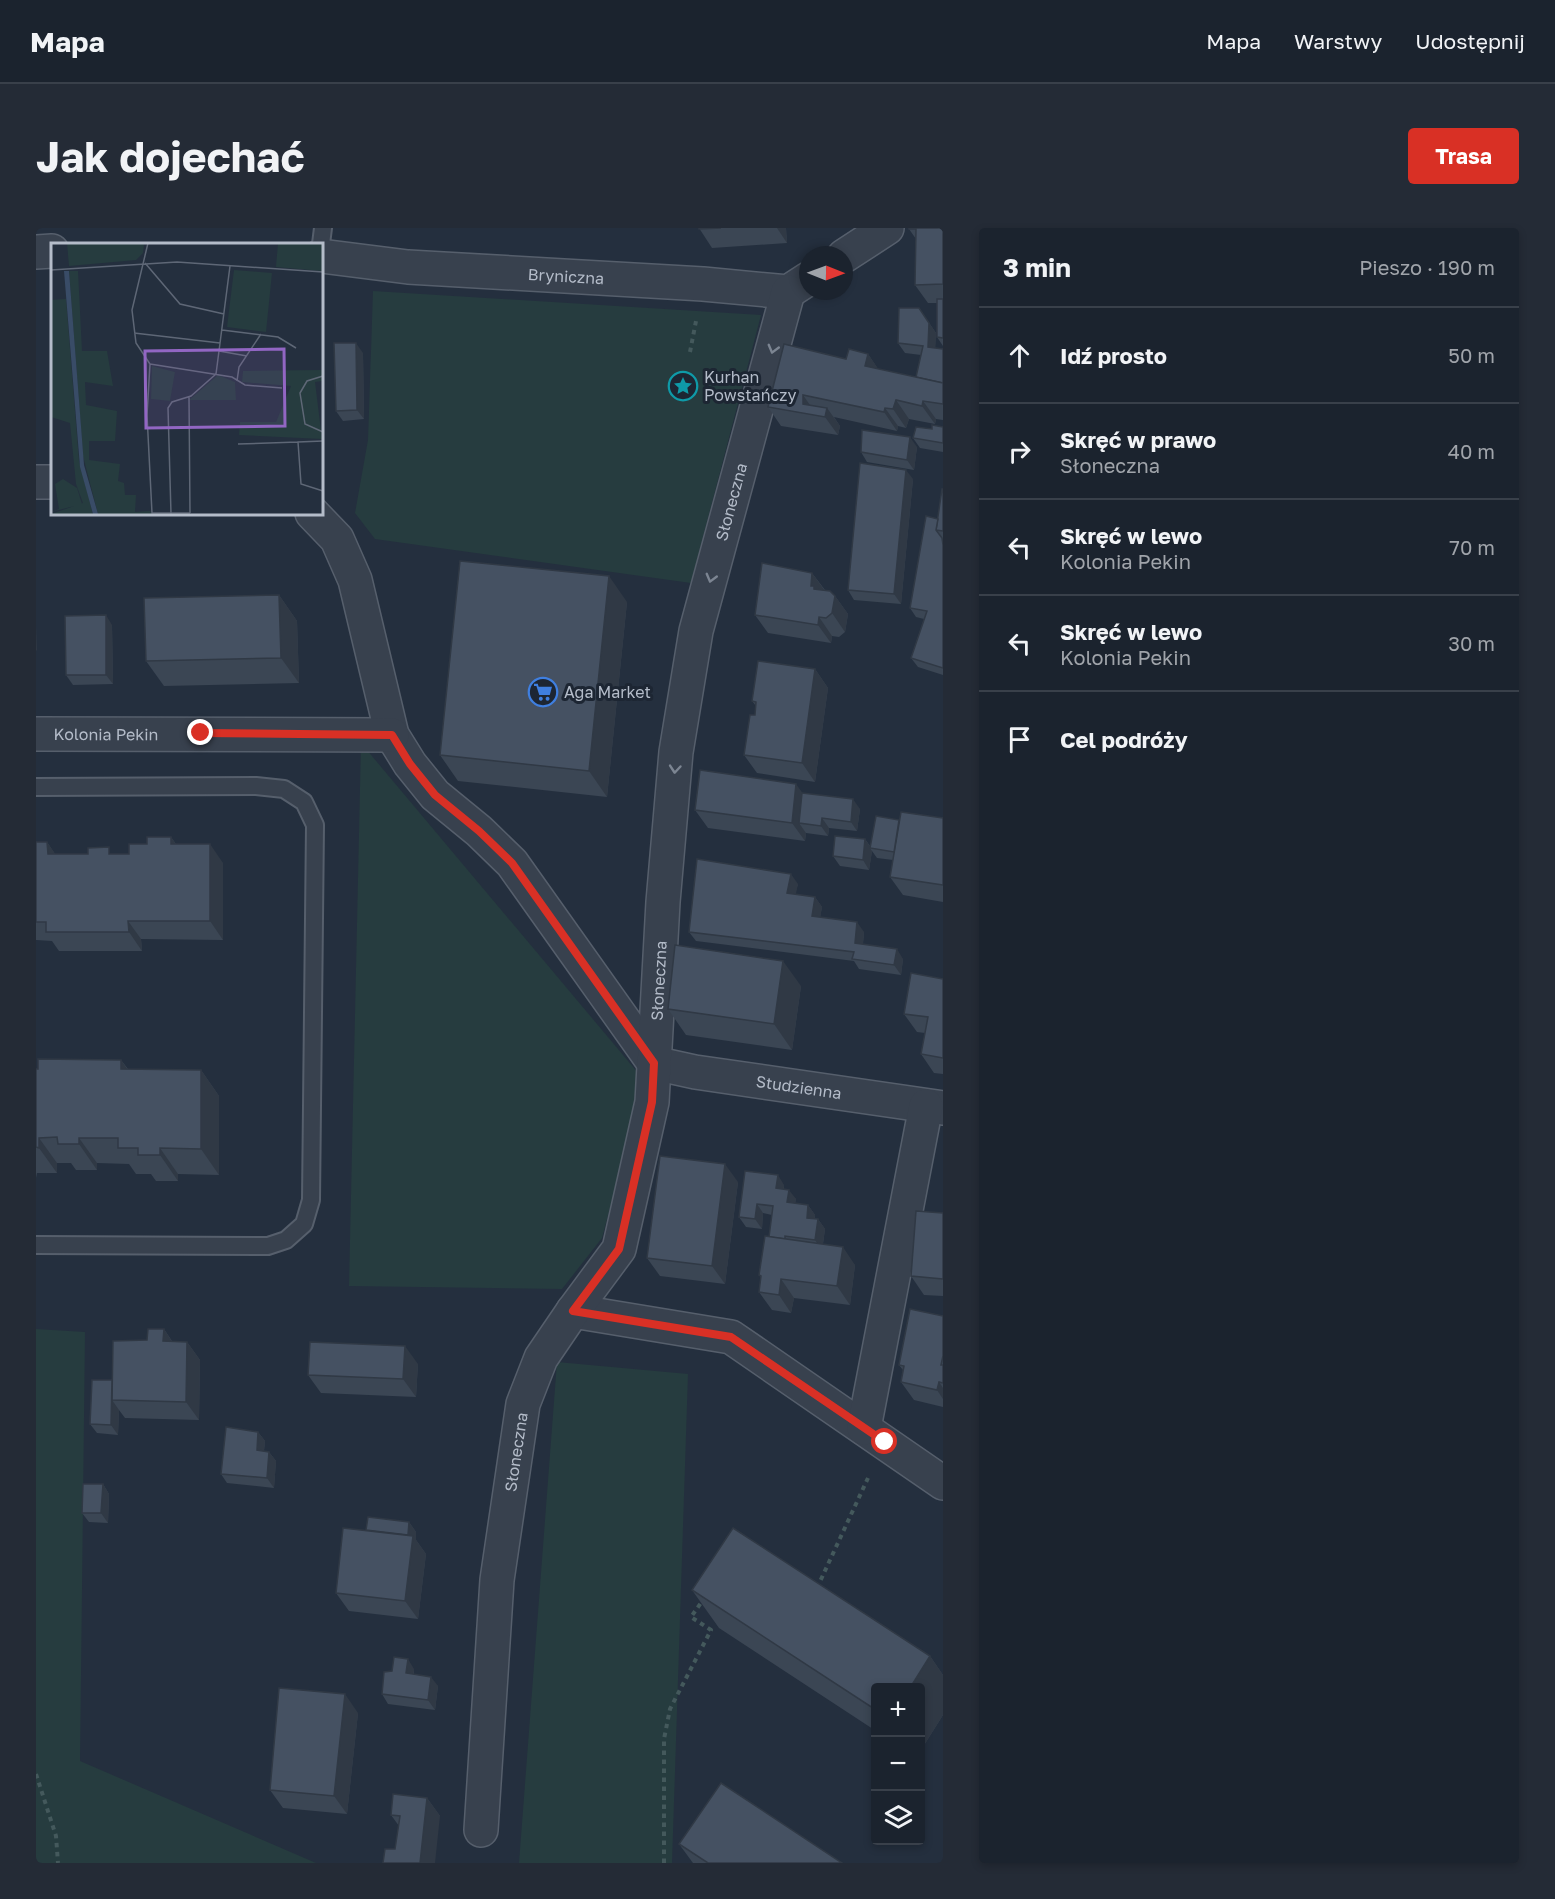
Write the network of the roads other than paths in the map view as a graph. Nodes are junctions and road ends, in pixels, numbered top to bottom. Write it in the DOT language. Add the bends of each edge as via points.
graph roads {
  1 [pos="323,228"];
  2 [pos="887,228"];
  3 [pos="321,243"];
  4 [pos="853,250"];
  5 [pos="51,251"];
  6 [pos="36,252"];
  7 [pos="322,256"];
  8 [pos="798,286"];
  9 [pos="313,514"];
  10 [pos="36,734"];
  11 [pos="392,735"];
  12 [pos="36,787"];
  13 [pos="654,1063"];
  14 [pos="935,1107"];
  15 [pos="36,1245"];
  16 [pos="573,1311"];
  17 [pos="874,1435"];
  18 [pos="943,1483"];
  19 [pos="481,1830"];
  1 -- 3 [label="lane"];
  2 -- 4 [label="street"];
  5 -- 6 [label="street"];
  7 -- 8 [label="street, Bryniczna" via="408,267 703,285"];
  8 -- 13 [label="street, Słoneczna, one-way" via="696,631 676,752"];
  9 -- 11 [label="street" via="337,539 355,580"];
  10 -- 11 [label="street, Kolonia Pekin"];
  11 -- 13 [label="street" via="435,795 512,863"];
  12 -- 15 [label="lane" via="284,789 304,802 315,825 311,1200 304,1224 286,1240 268,1246"];
  13 -- 14 [label="street, Studzienna"];
  13 -- 16 [label="street, Słoneczna" via="652,1102 619,1249"];
  14 -- 17 [label="street"];
  16 -- 17 [label="street" via="731,1337"];
  16 -- 19 [label="street, Słoneczna" via="541,1358 523,1404 497,1580"];
  17 -- 18 [label="street"];
}
